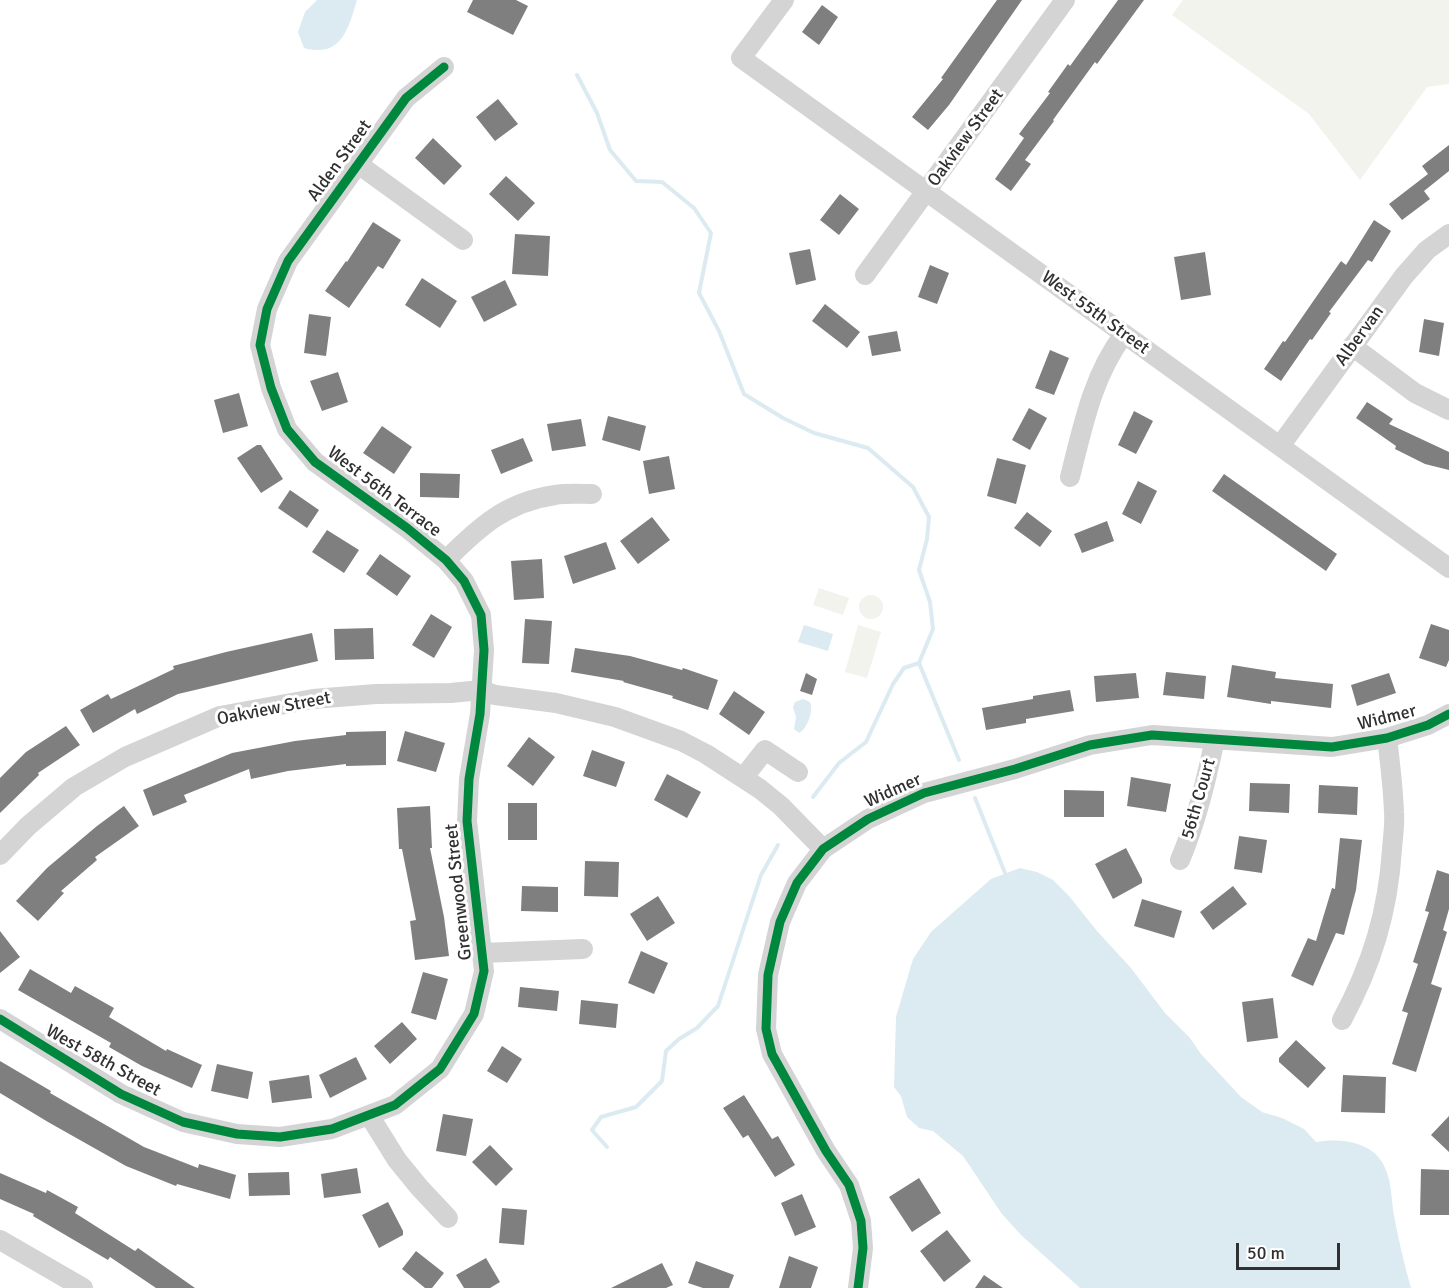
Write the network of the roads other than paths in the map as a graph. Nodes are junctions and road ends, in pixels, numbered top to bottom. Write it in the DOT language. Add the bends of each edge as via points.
graph roads {
  1 [pos="784,0"];
  2 [pos="1065,0"];
  3 [pos="444,67"];
  4 [pos="358,164"];
  5 [pos="927,192"];
  6 [pos="1449,234"];
  7 [pos="463,240"];
  8 [pos="866,275"];
  9 [pos="277,286"];
  10 [pos="1124,334"];
  11 [pos="1352,346"];
  12 [pos="1449,410"];
  13 [pos="1280,446"];
  14 [pos="1070,477"];
  15 [pos="592,494"];
  16 [pos="446,560"];
  17 [pos="1449,568"];
  18 [pos="481,690"];
  19 [pos="1449,714"];
  20 [pos="1215,738"];
  21 [pos="1388,738"];
  22 [pos="798,772"];
  23 [pos="743,778"];
  24 [pos="823,849"];
  25 [pos="0,855"];
  26 [pos="1180,860"];
  27 [pos="583,949"];
  28 [pos="482,953"];
  29 [pos="0,1019"];
  30 [pos="1342,1020"];
  31 [pos="369,1115"];
  32 [pos="448,1218"];
  33 [pos="0,1240"];
  34 [pos="83,1288"];
  35 [pos="858,1288"];
  1 -- 5 [label="street, West 55th Street" via="741,58"];
  2 -- 5 [label="street, Oakview Street"];
  3 -- 4 [label="street, Alden Street" via="406,98"];
  4 -- 7 [label="street"];
  4 -- 9 [label="street, Alden Street" via="288,261"];
  5 -- 8 [label="street, Oakview Street"];
  5 -- 10 [label="street, West 55th Street"];
  6 -- 11 [label="street, Albervan" via="1417,260"];
  9 -- 16 [label="street, West 56th Terrace" via="267,309 260,345 287,429 315,462"];
  10 -- 13 [label="street, West 55th Street"];
  10 -- 14 [label="street" via="1091,395"];
  11 -- 12 [label="street" via="1415,393"];
  11 -- 13 [label="street, Albervan"];
  13 -- 17 [label="street, West 55th Street"];
  15 -- 16 [label="street" via="555,495 498,514"];
  16 -- 18 [label="street, West 56th Terrace" via="464,581 482,615"];
  18 -- 23 [label="street, Oakview Street" via="615,717 681,741"];
  18 -- 25 [label="street, Oakview Street" via="313,699 220,716 126,757 74,787"];
  18 -- 28 [label="street, Greenwood Street" via="467,821"];
  19 -- 21 [label="street, Widmer"];
  20 -- 21 [label="street, Widmer" via="1332,747"];
  20 -- 24 [label="street, Widmer" via="1152,735 1090,745 924,793 868,819"];
  20 -- 26 [label="street, 56th Court" via="1201,800"];
  21 -- 30 [label="street" via="1394,813 1385,910 1362,981"];
  22 -- 23 [label="street" via="765,750"];
  23 -- 24 [label="street, Oakview Street" via="781,806"];
  24 -- 35 [label="street, Widmer" via="797,883 780,922 768,975 766,1029 772,1054 849,1185 861,1221 863,1248"];
  27 -- 28 [label="street"];
  28 -- 31 [label="street, Greenwood Street" via="484,971 474,1014 440,1069 395,1105"];
  29 -- 31 [label="street, West 58th Street" via="121,1094 183,1122 237,1134 280,1137 332,1129"];
  31 -- 32 [label="street" via="397,1160"];
  33 -- 34 [label="street"];
}
